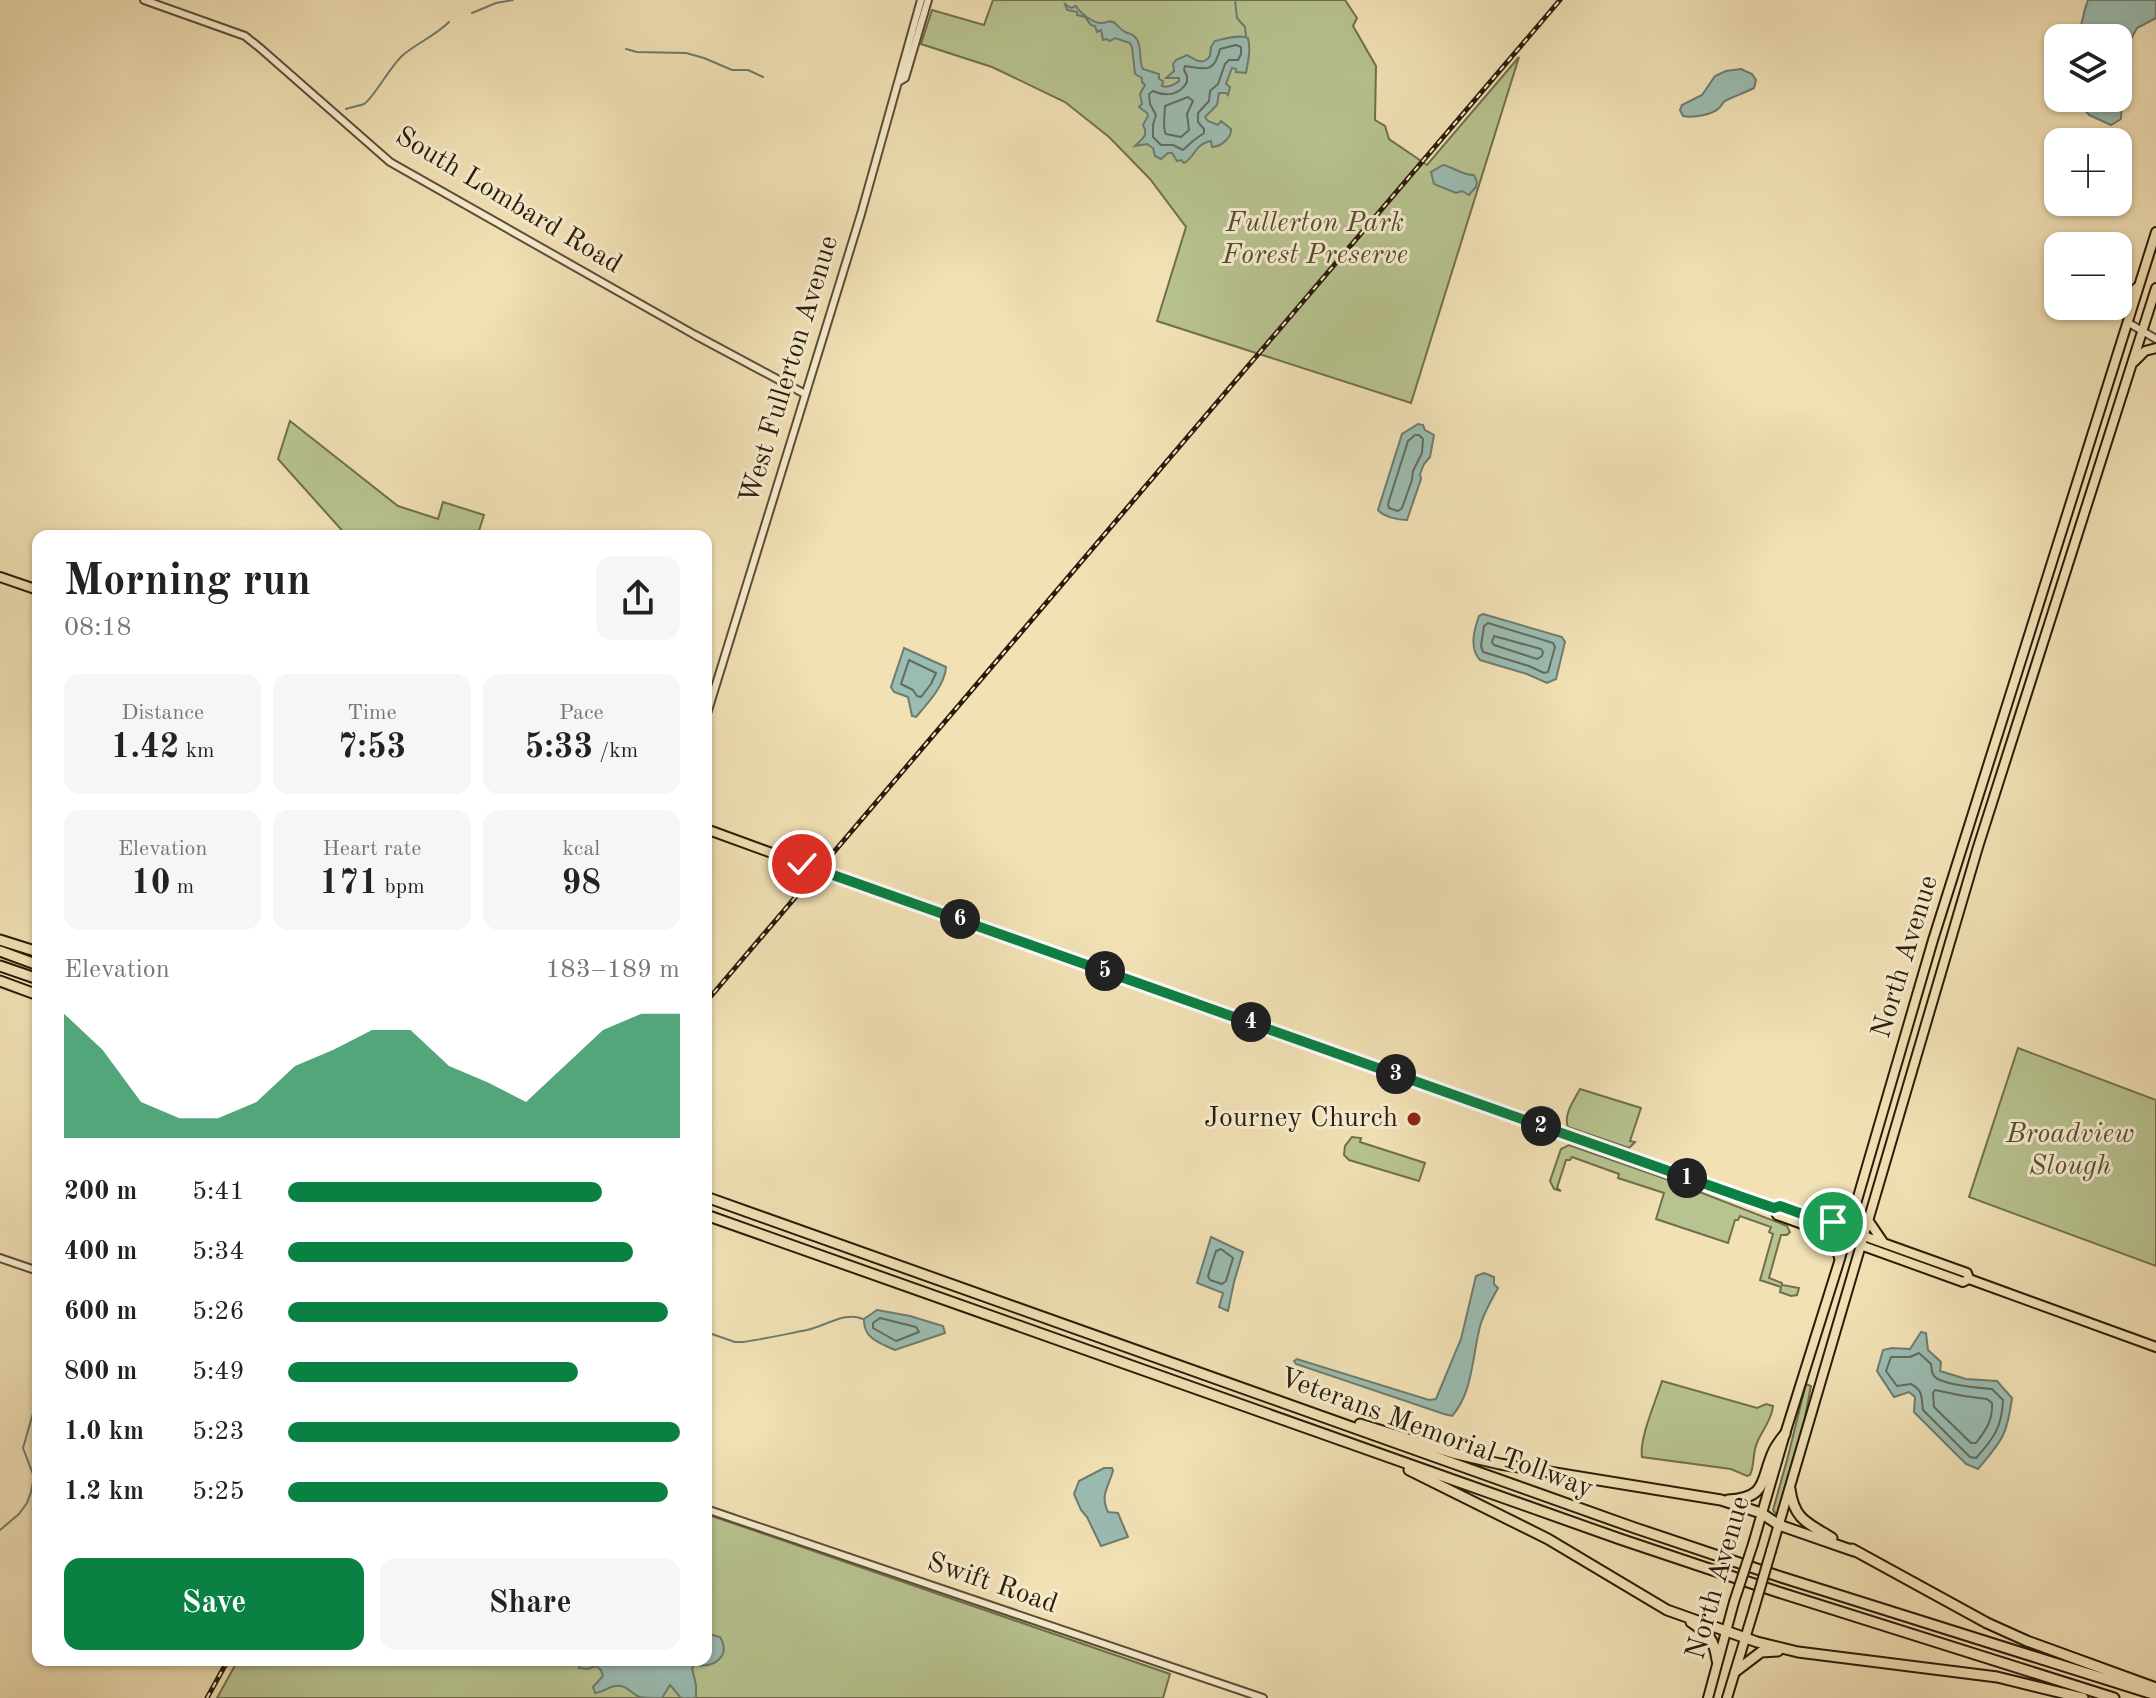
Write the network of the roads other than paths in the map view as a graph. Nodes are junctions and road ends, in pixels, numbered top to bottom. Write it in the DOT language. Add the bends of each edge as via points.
graph roads {
  1 [pos="144,0"];
  2 [pos="921,0"];
  3 [pos="928,0"];
  4 [pos="900,81"];
  5 [pos="2156,232"];
  6 [pos="2139,285"];
  7 [pos="2156,288"];
  8 [pos="2132,293"];
  9 [pos="2127,322"];
  10 [pos="2143,332"];
  11 [pos="2156,339"];
  12 [pos="2156,348"];
  13 [pos="2133,362"];
  14 [pos="805,394"];
  15 [pos="0,577"];
  16 [pos="32,588"];
  17 [pos="712,697"];
  18 [pos="712,831"];
  19 [pos="0,940"];
  20 [pos="32,950"];
  21 [pos="0,951"];
  22 [pos="32,963"];
  23 [pos="0,966"];
  24 [pos="32,977"];
  25 [pos="0,981"];
  26 [pos="32,993"];
  27 [pos="1892,1083"];
  28 [pos="1906,1094"];
  29 [pos="712,1199"];
  30 [pos="1774,1208"];
  31 [pos="1854,1211"];
  32 [pos="712,1218"];
  33 [pos="1868,1220"];
  34 [pos="1827,1223"];
  35 [pos="1816,1229"];
  36 [pos="1847,1235"];
  37 [pos="1862,1241"];
  38 [pos="1884,1243"];
  39 [pos="1886,1254"];
  40 [pos="0,1258"];
  41 [pos="1839,1262"];
  42 [pos="1854,1268"];
  43 [pos="32,1269"];
  44 [pos="1969,1279"];
  45 [pos="2156,1347"];
  46 [pos="1279,1401"];
  47 [pos="1785,1434"];
  48 [pos="1363,1448"];
  49 [pos="1790,1489"];
  50 [pos="1721,1500"];
  51 [pos="712,1511"];
  52 [pos="1761,1513"];
  53 [pos="1779,1525"];
  54 [pos="1854,1551"];
  55 [pos="1682,1616"];
  56 [pos="1726,1630"];
  57 [pos="1746,1637"];
  58 [pos="1798,1652"];
  59 [pos="1717,1660"];
  60 [pos="1736,1671"];
  61 [pos="2156,1688"];
  62 [pos="2156,1695"];
  63 [pos="1263,1698"];
  64 [pos="1708,1698"];
  65 [pos="1727,1698"];
  66 [pos="2083,1698"];
  67 [pos="2114,1698"];
  1 -- 14 [label="street, South Lombard Road" via="245,36 390,162"];
  2 -- 4 [label="street, West Fullerton Avenue"];
  3 -- 4 [label="street, West Fullerton Avenue"];
  4 -- 14 [label="street, West Fullerton Avenue"];
  5 -- 6 [label="main road, North Avenue"];
  6 -- 8 [label="main road"];
  6 -- 9 [label="main road, North Avenue"];
  7 -- 10 [label="main road, North Avenue"];
  9 -- 10 [label="street"];
  9 -- 27 [label="main road, North Avenue"];
  10 -- 11 [label="street"];
  10 -- 13 [label="main road, North Avenue"];
  12 -- 13 [label="main road"];
  13 -- 28 [label="main road, North Avenue" via="2005,760"];
  14 -- 17 [label="street, West Fullerton Avenue"];
  15 -- 16 [label="main road"];
  18 -- 30 [label="main road, bridge"];
  19 -- 20 [label="highway"];
  21 -- 22 [label="highway"];
  23 -- 24 [label="highway"];
  25 -- 26 [label="highway"];
  27 -- 28 [label="main road"];
  27 -- 31 [label="main road, North Avenue"];
  28 -- 33 [label="main road, North Avenue"];
  29 -- 46 [label="highway, Veterans Memorial Tollway"];
  30 -- 34 [label="main road"];
  30 -- 35 [label="main road" via="1777,1215"];
  31 -- 34 [label="main road"];
  31 -- 36 [label="main road, North Avenue"];
  32 -- 48 [label="highway, Veterans Memorial Tollway"];
  33 -- 37 [label="main road, North Avenue"];
  33 -- 38 [label="main road"];
  34 -- 36 [label="main road"];
  35 -- 36 [label="main road"];
  35 -- 41 [label="main road" via="1837,1249"];
  36 -- 37 [label="main road"];
  36 -- 41 [label="main road, North Avenue"];
  37 -- 38 [label="main road"];
  37 -- 39 [label="main road"];
  37 -- 42 [label="main road, North Avenue"];
  38 -- 44 [label="main road" via="1967,1273"];
  39 -- 42 [label="main road" via="1867,1256"];
  39 -- 44 [label="main road" via="1963,1282"];
  40 -- 43 [label="street"];
  41 -- 47 [label="main road, North Avenue"];
  42 -- 49 [label="main road, North Avenue"];
  44 -- 45 [label="main road"];
  46 -- 50 [label="highway" via="1500,1464"];
  46 -- 62 [label="highway, Veterans Memorial Tollway" via="1718,1557"];
  47 -- 50 [label="highway" via="1756,1493"];
  47 -- 52 [label="main road, North Avenue"];
  48 -- 55 [label="highway" via="1548,1539"];
  48 -- 67 [label="highway, Veterans Memorial Tollway" via="1714,1571"];
  49 -- 53 [label="main road, North Avenue"];
  49 -- 54 [label="highway" via="1793,1508 1803,1520"];
  50 -- 52 [label="highway"];
  51 -- 63 [label="street, Swift Road"];
  52 -- 53 [label="highway"];
  52 -- 56 [label="main road, North Avenue, bridge"];
  53 -- 54 [label="highway"];
  53 -- 57 [label="main road, North Avenue, bridge"];
  54 -- 61 [label="highway" via="1987,1623"];
  55 -- 56 [label="highway"];
  55 -- 59 [label="highway" via="1712,1640"];
  56 -- 57 [label="highway"];
  56 -- 59 [label="main road, North Avenue"];
  57 -- 58 [label="highway"];
  57 -- 60 [label="main road, North Avenue"];
  58 -- 60 [label="highway" via="1761,1652"];
  58 -- 66 [label="highway" via="1997,1677"];
  59 -- 64 [label="main road, North Avenue"];
  60 -- 65 [label="main road, North Avenue"];
}
